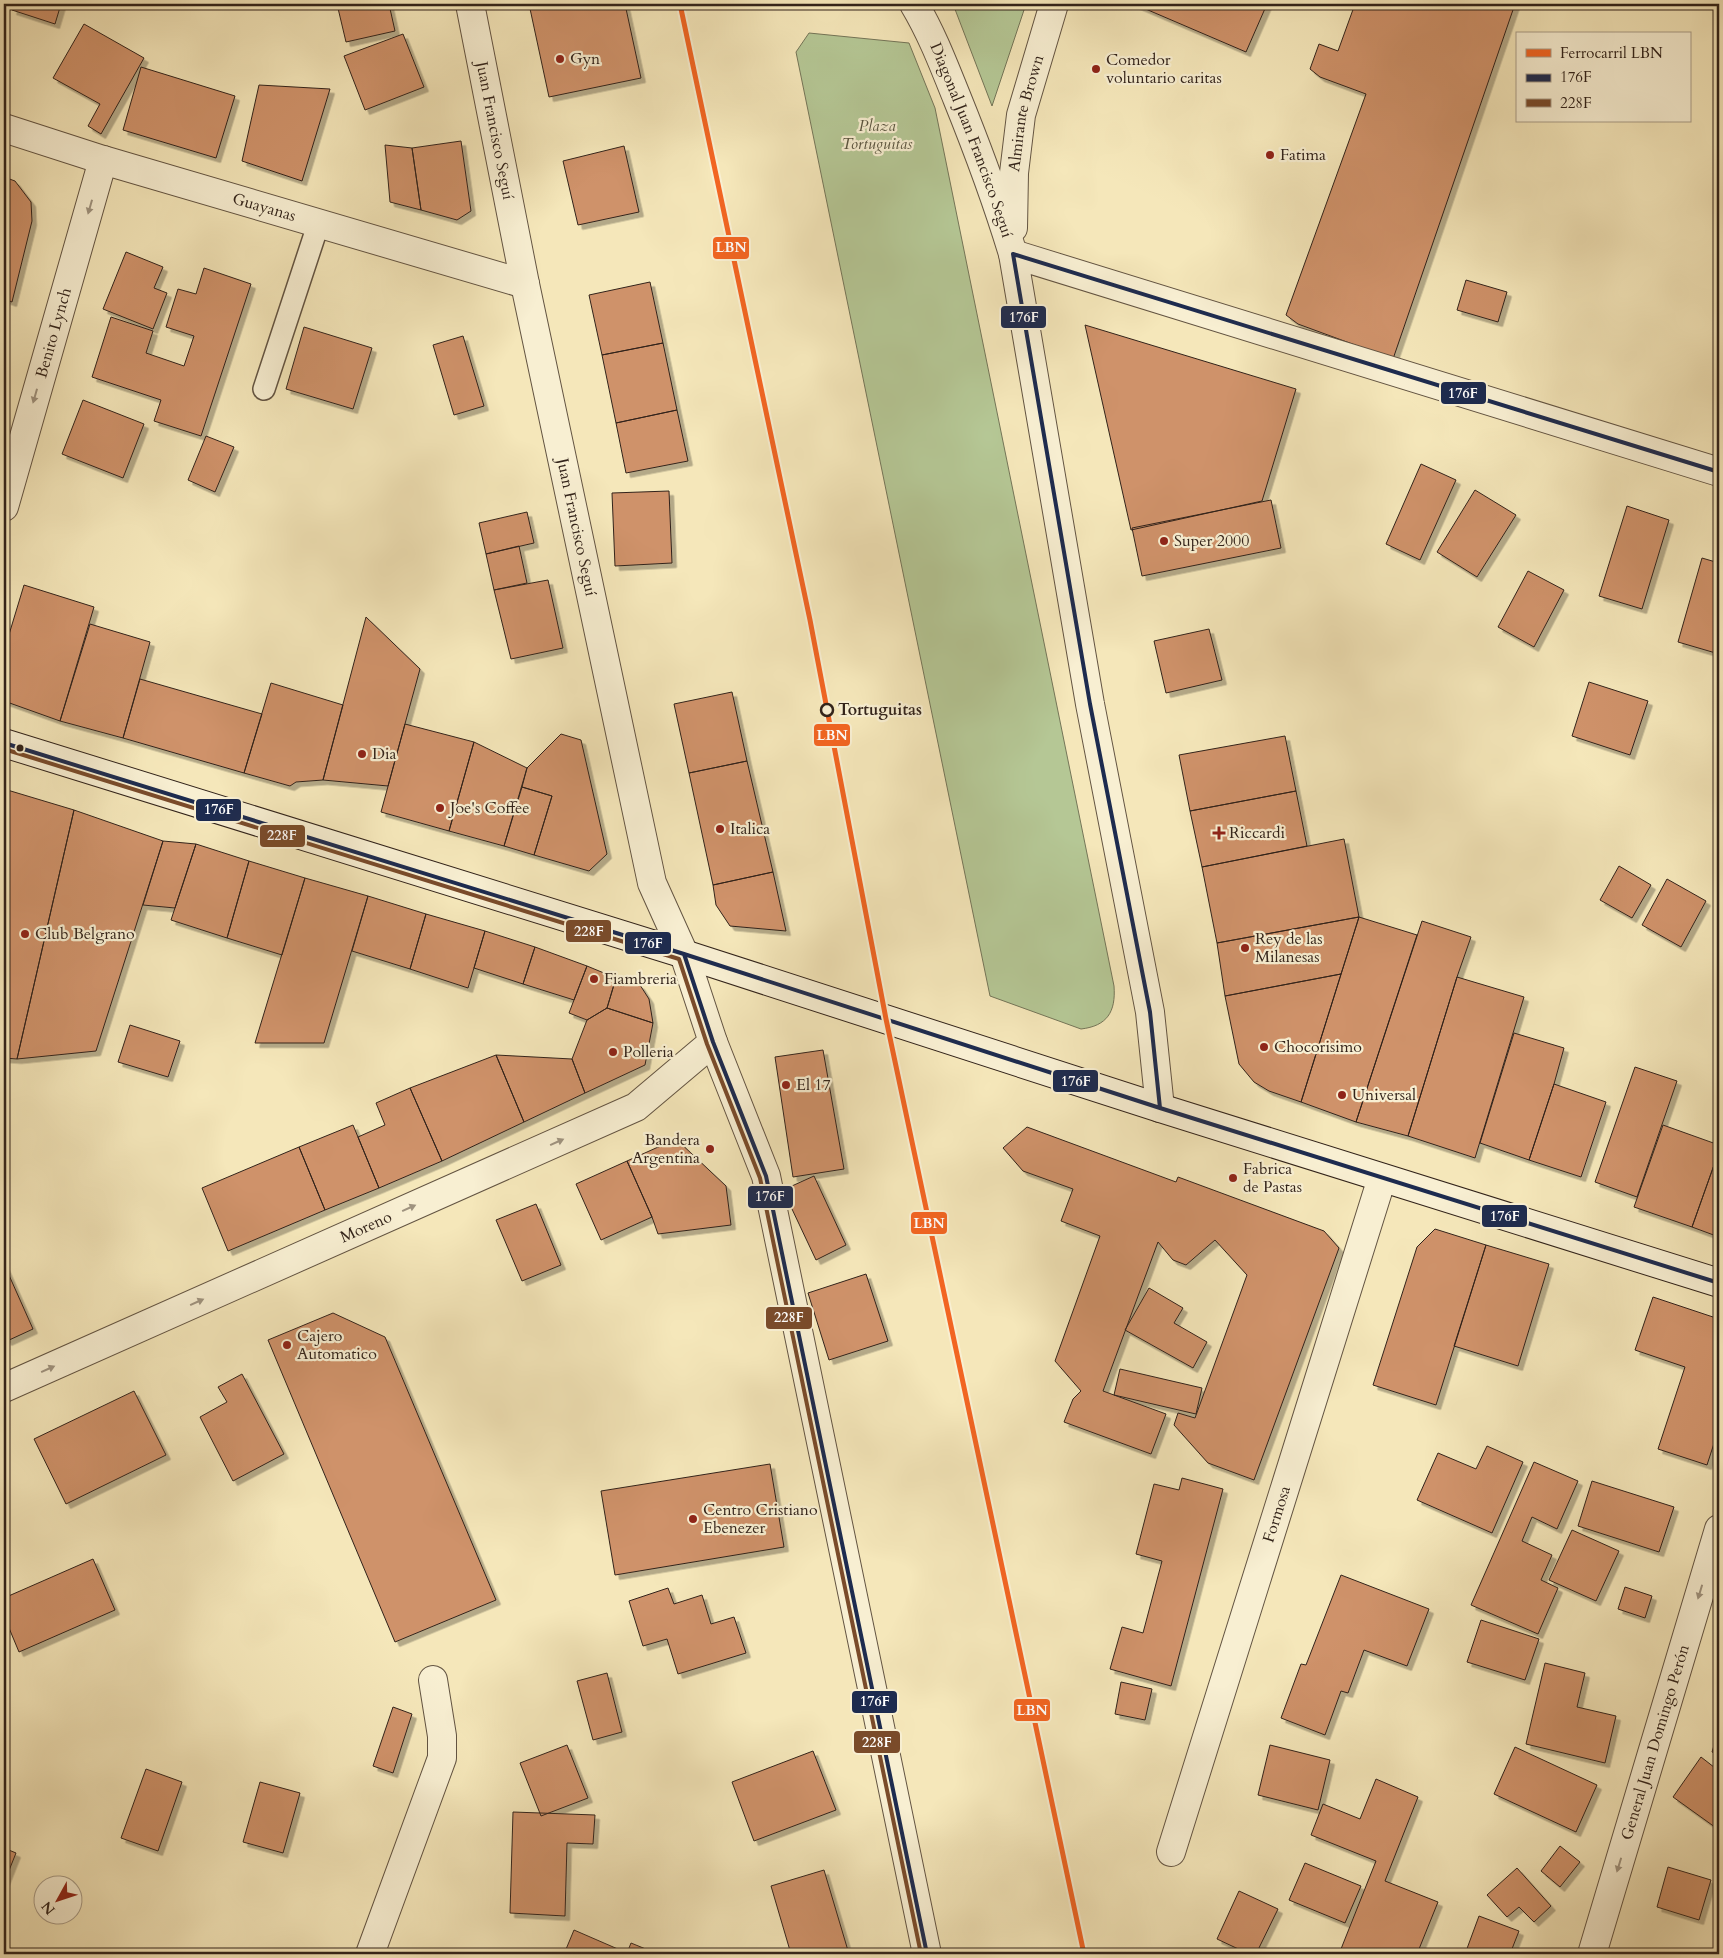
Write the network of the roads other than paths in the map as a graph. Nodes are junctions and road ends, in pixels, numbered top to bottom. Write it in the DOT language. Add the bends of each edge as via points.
graph roads {
  1 [pos="470,4"];
  2 [pos="914,4"];
  3 [pos="1054,4"];
  4 [pos="4,128"];
  5 [pos="103,160"];
  6 [pos="318,222"];
  7 [pos="1013,254"];
  8 [pos="525,284"];
  9 [pos="264,389"];
  10 [pos="1719,472"];
  11 [pos="4,507"];
  12 [pos="4,743"];
  13 [pos="684,954"];
  14 [pos="713,1042"];
  15 [pos="1160,1108"];
  16 [pos="1382,1178"];
  17 [pos="1719,1283"];
  18 [pos="4,1388"];
  19 [pos="1719,1529"];
  20 [pos="433,1680"];
  21 [pos="1171,1852"];
  22 [pos="370,1954"];
  23 [pos="927,1954"];
  24 [pos="1592,1954"];
  1 -- 8 [label="street, Juan Francisco Seguí"];
  2 -- 7 [label="street, Diagonal Juan Francisco Seguí" via="928,27 973,137"];
  3 -- 7 [label="street, Almirante Brown" via="1021,115 1014,173"];
  4 -- 5 [label="street, Guayanas"];
  5 -- 6 [label="street, Guayanas"];
  5 -- 11 [label="street, Benito Lynch, one-way"];
  6 -- 8 [label="street, Guayanas"];
  6 -- 9 [label="lane"];
  7 -- 10 [label="street"];
  7 -- 15 [label="street, Diagonal Juan Francisco Seguí" via="1090,704 1150,1012"];
  8 -- 13 [label="street, Juan Francisco Seguí" via="652,882"];
  12 -- 13 [label="street"];
  13 -- 14 [label="street, Juan Francisco Seguí"];
  13 -- 15 [label="street"];
  18 -- 14 [label="street, Moreno, one-way" via="636,1107"];
  14 -- 23 [label="street, Juan Francisco Seguí" via="766,1176"];
  15 -- 16 [label="street"];
  16 -- 17 [label="street"];
  16 -- 21 [label="street, Formosa"];
  19 -- 24 [label="street, General Juan Domingo Perón, one-way"];
  20 -- 22 [label="street" via="442,1736 442,1758"];
}
